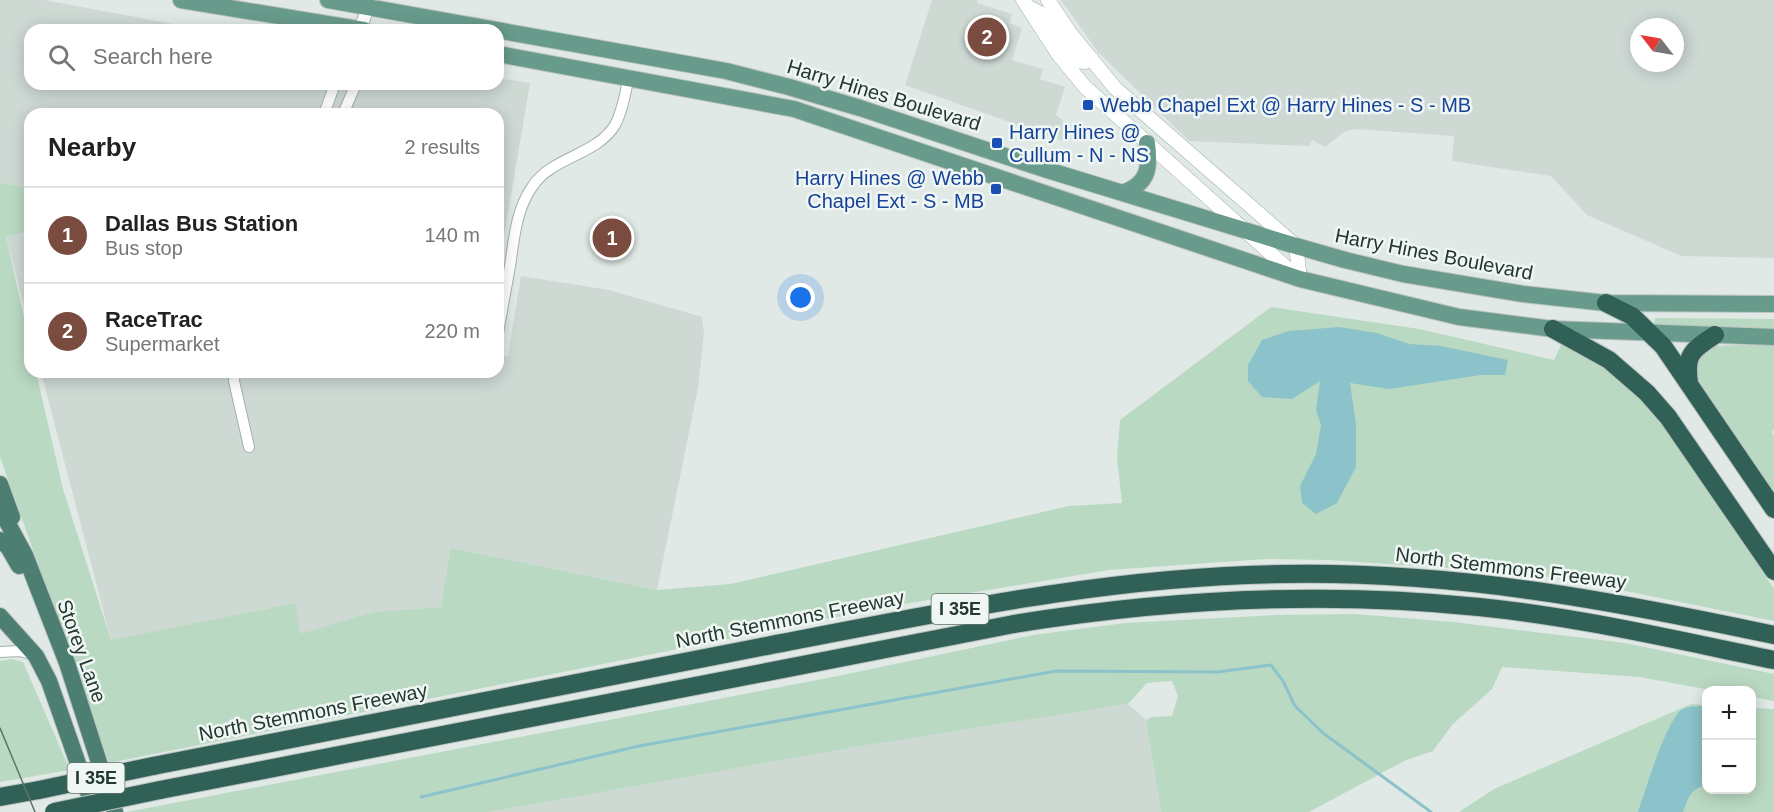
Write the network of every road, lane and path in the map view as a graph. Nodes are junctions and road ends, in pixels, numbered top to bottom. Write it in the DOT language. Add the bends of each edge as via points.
graph roads {
  1 [pos="181,0"];
  2 [pos="328,0"];
  3 [pos="1048,0"];
  4 [pos="369,3"];
  5 [pos="1025,4"];
  6 [pos="325,24"];
  7 [pos="363,24"];
  8 [pos="478,24"];
  9 [pos="504,29"];
  10 [pos="504,55"];
  11 [pos="638,55"];
  12 [pos="1090,58"];
  13 [pos="629,77"];
  14 [pos="333,90"];
  15 [pos="354,90"];
  16 [pos="326,108"];
  17 [pos="346,108"];
  18 [pos="860,108"];
  19 [pos="852,128"];
  20 [pos="1147,143"];
  21 [pos="1044,169"];
  22 [pos="1036,192"];
  23 [pos="1123,193"];
  24 [pos="1247,231"];
  25 [pos="1296,246"];
  26 [pos="1300,279"];
  27 [pos="504,297"];
  28 [pos="1606,303"];
  29 [pos="1774,304"];
  30 [pos="1553,329"];
  31 [pos="1651,333"];
  32 [pos="1715,334"];
  33 [pos="1774,337"];
  34 [pos="234,378"];
  35 [pos="1689,383"];
  36 [pos="249,447"];
  37 [pos="0,484"];
  38 [pos="0,509"];
  39 [pos="1774,509"];
  40 [pos="0,540"];
  41 [pos="25,555"];
  42 [pos="1774,571"];
  43 [pos="0,616"];
  44 [pos="49,622"];
  45 [pos="1774,635"];
  46 [pos="0,652"];
  47 [pos="36,656"];
  48 [pos="1774,660"];
  49 [pos="0,798"];
  50 [pos="54,812"];
  51 [pos="95,812"];
  52 [pos="115,812"];
  1 -- 6 [label="main road"];
  2 -- 4 [label="main road, Harry Hines Boulevard"];
  3 -- 12 [label="main road"];
  4 -- 7 [label="street"];
  4 -- 8 [label="main road, Harry Hines Boulevard"];
  5 -- 12 [label="main road" via="1044,15 1079,61"];
  5 -- 20 [label="main road" via="1085,87"];
  9 -- 11 [label="main road, Harry Hines Boulevard"];
  10 -- 13 [label="main road, Harry Hines Boulevard"];
  11 -- 13 [label="main road"];
  11 -- 18 [label="main road, Harry Hines Boulevard" via="726,71"];
  12 -- 25 [label="main road" via="1114,88"];
  13 -- 19 [label="main road, Harry Hines Boulevard" via="782,106"];
  13 -- 27 [label="street" via="621,113 608,135 541,175 526,198 516,226"];
  14 -- 16 [label="street"];
  15 -- 17 [label="street"];
  18 -- 19 [label="main road"];
  18 -- 21 [label="main road, Harry Hines Boulevard"];
  19 -- 22 [label="main road, Harry Hines Boulevard"];
  20 -- 23 [label="main road" via="1148,172 1133,189"];
  20 -- 24 [label="main road"];
  21 -- 22 [label="main road"];
  21 -- 23 [label="main road, Harry Hines Boulevard"];
  22 -- 26 [label="main road, Harry Hines Boulevard"];
  23 -- 24 [label="main road, Harry Hines Boulevard"];
  24 -- 25 [label="main road, Harry Hines Boulevard"];
  24 -- 26 [label="main road"];
  25 -- 26 [label="main road"];
  25 -- 28 [label="main road, Harry Hines Boulevard" via="1464,285"];
  26 -- 30 [label="main road, Harry Hines Boulevard" via="1459,317"];
  28 -- 29 [label="main road, Harry Hines Boulevard"];
  28 -- 31 [label="highway" via="1632,316"];
  30 -- 31 [label="main road, Harry Hines Boulevard"];
  30 -- 42 [label="highway" via="1609,360 1647,393 1668,417"];
  31 -- 32 [label="main road, Harry Hines Boulevard"];
  31 -- 35 [label="highway"];
  32 -- 33 [label="main road, Harry Hines Boulevard"];
  32 -- 35 [label="highway" via="1690,354 1686,365"];
  34 -- 36 [label="street"];
  35 -- 39 [label="highway"];
  37 -- 41 [label="highway"];
  38 -- 41 [label="highway, Storey Lane"];
  40 -- 44 [label="highway" via="14,556"];
  41 -- 44 [label="highway, Storey Lane"];
  43 -- 47 [label="highway, Storey Lane"];
  44 -- 52 [label="highway, Storey Lane"];
  45 -- 49 [label="highway, North Stemmons Freeway / I 35E, bridge" via="1586,597 1462,581 1336,574 1180,578 1005,600"];
  46 -- 47 [label="street" via="19,651"];
  47 -- 51 [label="highway, Storey Lane" via="49,681"];
  48 -- 50 [label="highway, I 35E, bridge" via="1582,622 1480,607 1325,598 1170,604 1014,624"];
}
